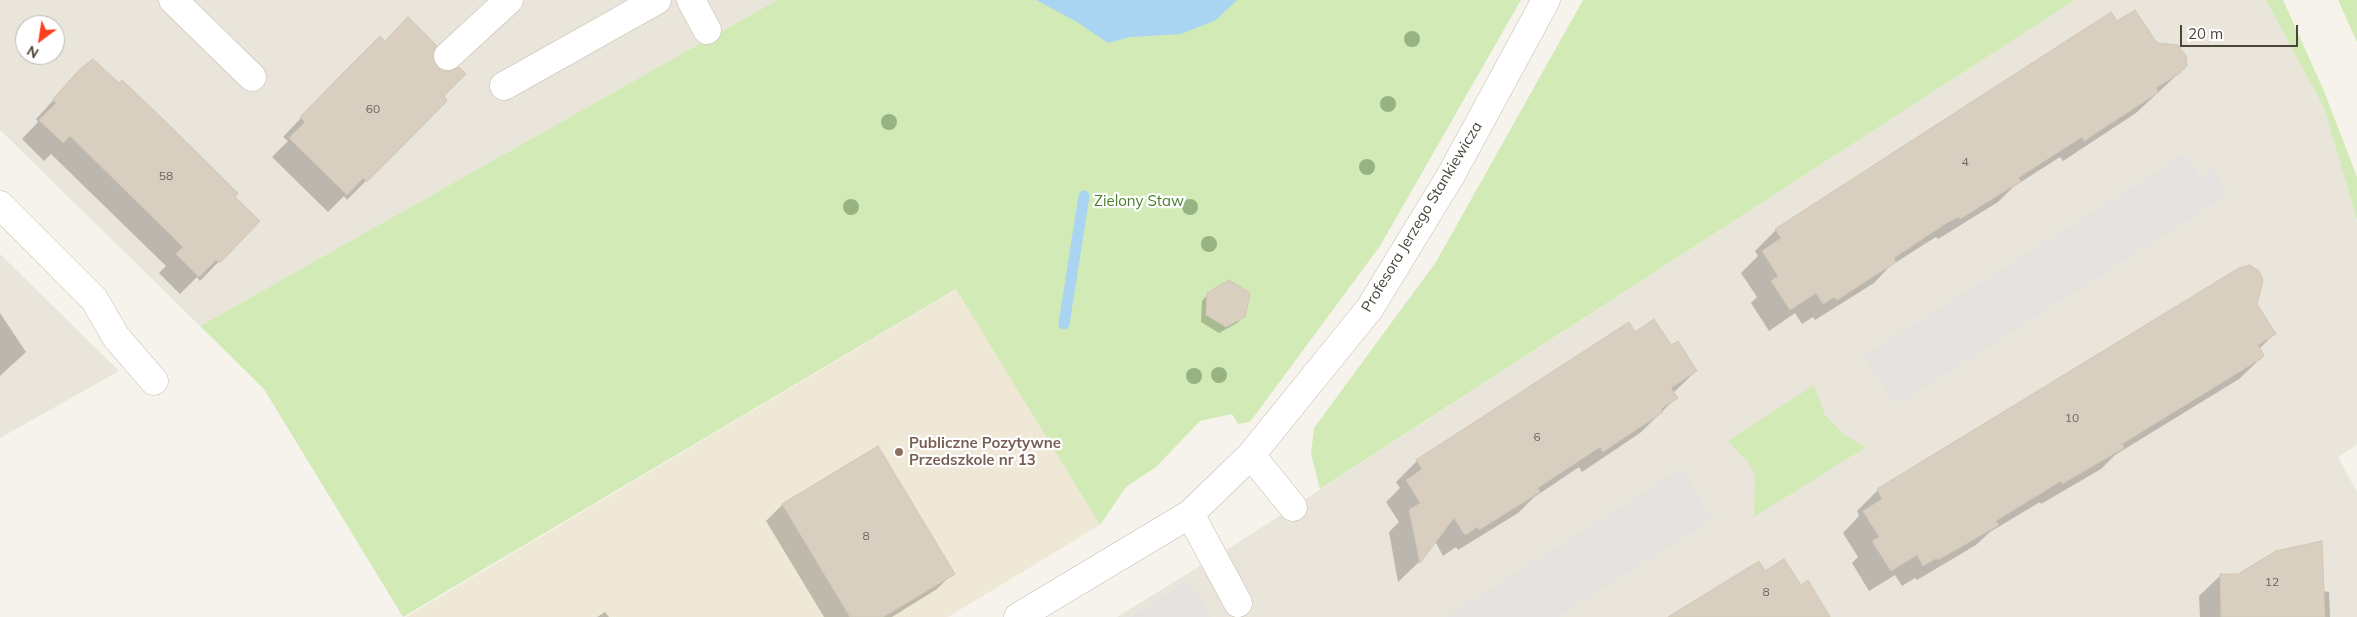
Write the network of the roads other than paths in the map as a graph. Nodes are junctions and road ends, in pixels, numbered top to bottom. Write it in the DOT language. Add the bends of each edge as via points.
graph roads {
  1 [pos="173,0"];
  2 [pos="509,0"];
  3 [pos="657,0"];
  4 [pos="691,0"];
  5 [pos="1546,0"];
  6 [pos="706,30"];
  7 [pos="448,56"];
  8 [pos="252,77"];
  9 [pos="504,86"];
  10 [pos="0,205"];
  11 [pos="154,380"];
  12 [pos="1251,455"];
  13 [pos="1293,507"];
  14 [pos="1190,514"];
  15 [pos="1238,603"];
  16 [pos="1018,617"];
  1 -- 8 [label="street"];
  2 -- 7 [label="street"];
  3 -- 9 [label="street"];
  4 -- 6 [label="street"];
  5 -- 12 [label="street, Profesora Jerzego Stankiewicza" via="1451,175 1370,308"];
  10 -- 11 [label="street" via="94,299 116,337"];
  12 -- 13 [label="street"];
  12 -- 14 [label="street, Profesora Jerzego Stankiewicza"];
  14 -- 15 [label="street"];
  14 -- 16 [label="street, Profesora Jerzego Stankiewicza"];
}
